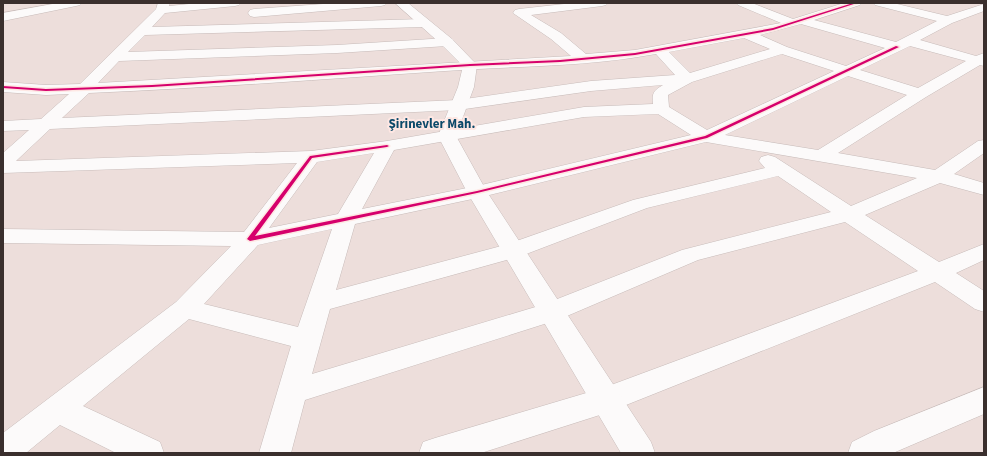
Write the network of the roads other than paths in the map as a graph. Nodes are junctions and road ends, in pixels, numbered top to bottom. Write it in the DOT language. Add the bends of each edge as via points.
graph roads {
  1 [pos="76,3"];
  2 [pos="381,3"];
  3 [pos="401,3"];
  4 [pos="509,3"];
  5 [pos="602,3"];
  6 [pos="742,3"];
  7 [pos="856,3"];
  8 [pos="879,3"];
  9 [pos="163,6"];
  10 [pos="984,7"];
  11 [pos="239,10"];
  12 [pos="519,13"];
  13 [pos="3,17"];
  14 [pos="948,20"];
  15 [pos="796,21"];
  16 [pos="422,23"];
  17 [pos="214,29"];
  18 [pos="141,31"];
  19 [pos="746,34"];
  20 [pos="447,42"];
  21 [pos="902,44"];
  22 [pos="659,49"];
  23 [pos="782,50"];
  24 [pos="116,57"];
  25 [pos="583,59"];
  26 [pos="982,60"];
  27 [pos="470,65"];
  28 [pos="847,71"];
  29 [pos="687,79"];
  30 [pos="3,87"];
  31 [pos="85,88"];
  32 [pos="920,94"];
  33 [pos="458,105"];
  34 [pos="661,109"];
  35 [pos="47,123"];
  36 [pos="3,126"];
  37 [pos="447,136"];
  38 [pos="706,137"];
  39 [pos="744,144"];
  40 [pos="984,145"];
  41 [pos="387,146"];
  42 [pos="821,156"];
  43 [pos="310,157"];
  44 [pos="3,163"];
  45 [pos="3,167"];
  46 [pos="780,170"];
  47 [pos="939,176"];
  48 [pos="984,189"];
  49 [pos="477,192"];
  50 [pos="849,214"];
  51 [pos="346,219"];
  52 [pos="3,236"];
  53 [pos="250,239"];
  54 [pos="513,250"];
  55 [pos="984,251"];
  56 [pos="936,273"];
  57 [pos="319,303"];
  58 [pos="984,303"];
  59 [pos="185,309"];
  60 [pos="551,312"];
  61 [pos="307,340"];
  62 [pos="292,392"];
  63 [pos="606,400"];
  64 [pos="984,400"];
  65 [pos="58,409"];
  66 [pos="3,452"];
  67 [pos="148,453"];
  68 [pos="275,453"];
  69 [pos="435,453"];
  70 [pos="639,453"];
  71 [pos="864,453"];
  1 -- 13 [label="street"];
  2 -- 11 [label="street"];
  3 -- 16 [label="street"];
  4 -- 12 [label="street"];
  5 -- 12 [label="street"];
  6 -- 15 [label="street"];
  7 -- 15 [label="street"];
  8 -- 14 [label="street"];
  9 -- 11 [label="street"];
  9 -- 18 [label="street"];
  10 -- 14 [label="street"];
  11 -- 17 [label="street" via="221,16"];
  12 -- 25 [label="street" via="556,36"];
  14 -- 21 [label="street"];
  15 -- 19 [label="street"];
  15 -- 21 [label="street"];
  16 -- 17 [label="street"];
  16 -- 20 [label="street"];
  17 -- 18 [label="street"];
  18 -- 24 [label="street"];
  19 -- 22 [label="street"];
  19 -- 23 [label="street"];
  20 -- 24 [label="street" via="337,49"];
  20 -- 27 [label="street"];
  21 -- 26 [label="street"];
  21 -- 28 [label="street"];
  22 -- 25 [label="street"];
  22 -- 29 [label="street"];
  23 -- 28 [label="street"];
  23 -- 29 [label="street"];
  24 -- 31 [label="street"];
  25 -- 27 [label="street"];
  26 -- 32 [label="street"];
  27 -- 31 [label="street"];
  27 -- 33 [label="street" via="466,87"];
  28 -- 32 [label="street"];
  28 -- 38 [label="street"];
  29 -- 33 [label="street" via="592,86"];
  29 -- 34 [label="street" via="660,93"];
  30 -- 31 [label="street" via="46,90"];
  31 -- 35 [label="street"];
  32 -- 42 [label="street"];
  33 -- 35 [label="street"];
  33 -- 37 [label="street"];
  34 -- 37 [label="street" via="584,112"];
  34 -- 38 [label="street"];
  35 -- 36 [label="street"];
  35 -- 44 [label="street"];
  37 -- 41 [label="street"];
  37 -- 49 [label="street"];
  38 -- 39 [label="street"];
  38 -- 49 [label="street"];
  39 -- 42 [label="street"];
  39 -- 46 [label="street"];
  40 -- 47 [label="street"];
  41 -- 43 [label="street"];
  41 -- 51 [label="street"];
  42 -- 47 [label="street"];
  43 -- 45 [label="street"];
  43 -- 53 [label="street"];
  46 -- 50 [label="street"];
  46 -- 54 [label="street" via="640,204"];
  47 -- 48 [label="street"];
  47 -- 50 [label="street"];
  49 -- 51 [label="street"];
  49 -- 54 [label="street"];
  50 -- 56 [label="street"];
  50 -- 60 [label="street" via="690,255"];
  51 -- 53 [label="street"];
  51 -- 57 [label="street"];
  52 -- 53 [label="street"];
  53 -- 59 [label="street"];
  54 -- 57 [label="street"];
  54 -- 60 [label="street"];
  55 -- 56 [label="street"];
  56 -- 58 [label="street"];
  56 -- 63 [label="street"];
  57 -- 61 [label="street"];
  59 -- 61 [label="street"];
  59 -- 65 [label="street"];
  60 -- 62 [label="street"];
  60 -- 63 [label="street"];
  61 -- 62 [label="street"];
  62 -- 68 [label="street"];
  63 -- 69 [label="street"];
  63 -- 70 [label="street"];
  64 -- 71 [label="street" via="885,441"];
  65 -- 66 [label="street"];
  65 -- 67 [label="street"];
}
